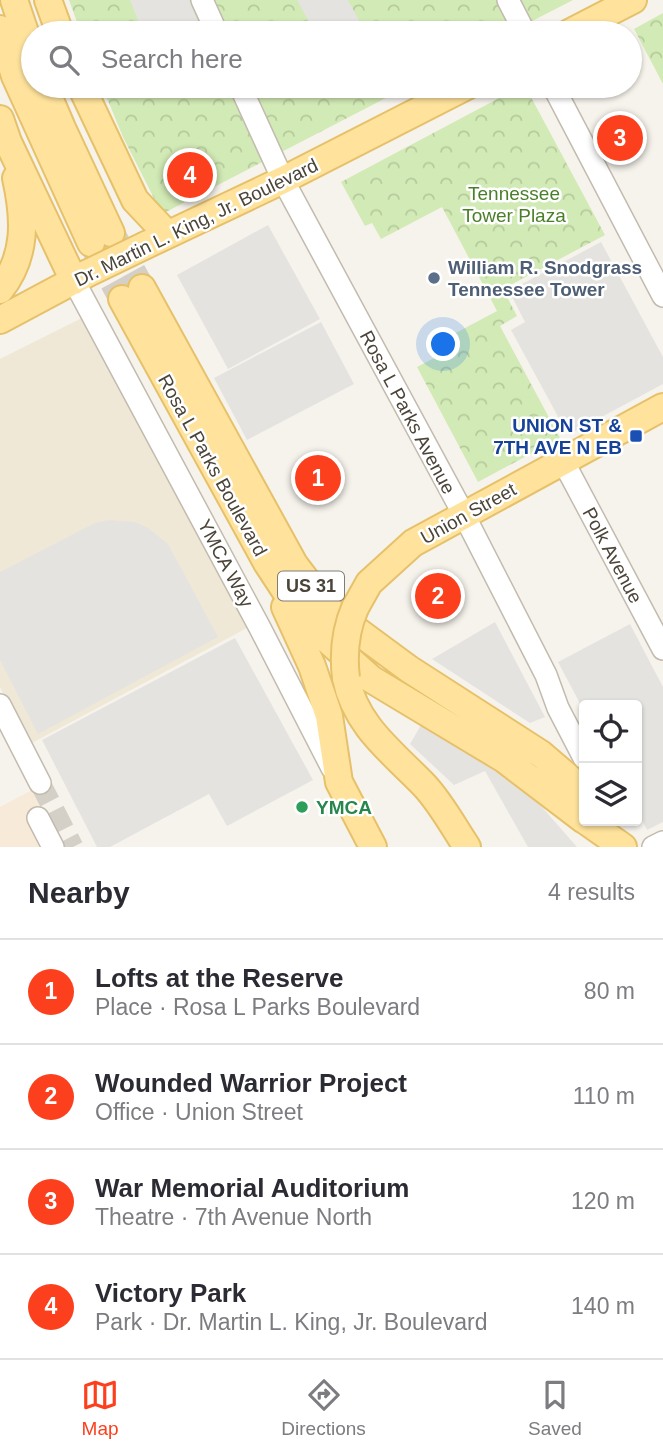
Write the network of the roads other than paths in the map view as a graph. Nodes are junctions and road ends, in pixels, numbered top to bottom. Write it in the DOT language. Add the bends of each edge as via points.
graph roads {
  1 [pos="14,0"];
  2 [pos="48,0"];
  3 [pos="202,0"];
  4 [pos="508,0"];
  5 [pos="633,0"];
  6 [pos="21,21"];
  7 [pos="56,21"];
  8 [pos="211,21"];
  9 [pos="519,21"];
  10 [pos="592,21"];
  11 [pos="0,29"];
  12 [pos="21,87"];
  13 [pos="27,98"];
  14 [pos="49,98"];
  15 [pos="87,98"];
  16 [pos="245,98"];
  17 [pos="444,98"];
  18 [pos="558,98"];
  19 [pos="4,131"];
  20 [pos="283,180"];
  21 [pos="157,240"];
  22 [pos="80,277"];
  23 [pos="0,290"];
  24 [pos="663,296"];
  25 [pos="0,320"];
  26 [pos="663,407"];
  27 [pos="563,461"];
  28 [pos="464,515"];
  29 [pos="267,563"];
  30 [pos="663,649"];
  31 [pos="0,705"];
  32 [pos="579,748"];
  33 [pos="339,782"];
  34 [pos="40,783"];
  35 [pos="579,787"];
  36 [pos="579,815"];
  37 [pos="38,818"];
  38 [pos="593,826"];
  39 [pos="621,826"];
  40 [pos="663,842"];
  41 [pos="52,847"];
  42 [pos="373,847"];
  43 [pos="467,847"];
  44 [pos="623,847"];
  45 [pos="634,847"];
  46 [pos="653,847"];
  1 -- 6 [label="main road"];
  2 -- 7 [label="main road"];
  3 -- 8 [label="street"];
  4 -- 9 [label="street"];
  5 -- 10 [label="main road"];
  11 -- 12 [label="main road"];
  13 -- 14 [label="main road" via="101,238"];
  15 -- 21 [label="main road"];
  16 -- 20 [label="street, Rosa L Parks Avenue"];
  17 -- 20 [label="main road, Dr. Martin L. King, Jr. Boulevard"];
  18 -- 24 [label="street"];
  19 -- 22 [label="main road"];
  19 -- 23 [label="main road" via="21,203 21,247 13,274"];
  20 -- 21 [label="main road, Dr. Martin L. King, Jr. Boulevard"];
  20 -- 28 [label="street, Rosa L Parks Avenue"];
  21 -- 22 [label="main road, Dr. Martin L. King, Jr. Boulevard, bridge"];
  22 -- 25 [label="main road, Dr. Martin L. King, Jr. Boulevard"];
  22 -- 33 [label="street, YMCA Way"];
  26 -- 27 [label="main road, Union Street"];
  27 -- 28 [label="main road, Union Street"];
  27 -- 30 [label="street, Polk Avenue"];
  28 -- 32 [label="street, Rosa L Parks Avenue"];
  28 -- 43 [label="main road, Union Street, bridge" via="414,543 369,583 349,622 344,657 349,693 366,725 436,800"];
  29 -- 33 [label="main road" via="329,716"];
  29 -- 35 [label="main road, Rosa L Parks Boulevard / US 31" via="132,293 293,564 329,610 409,669 541,754"];
  29 -- 36 [label="main road, Rosa L Parks Boulevard / US 31" via="303,618 371,679 504,759"];
  31 -- 34 [label="street"];
  33 -- 42 [label="main road, YMCA Way"];
  37 -- 41 [label="street"];
  38 -- 44 [label="main road, Rosa L Parks Boulevard / US 31"];
  39 -- 45 [label="main road"];
  40 -- 46 [label="street"];
}
